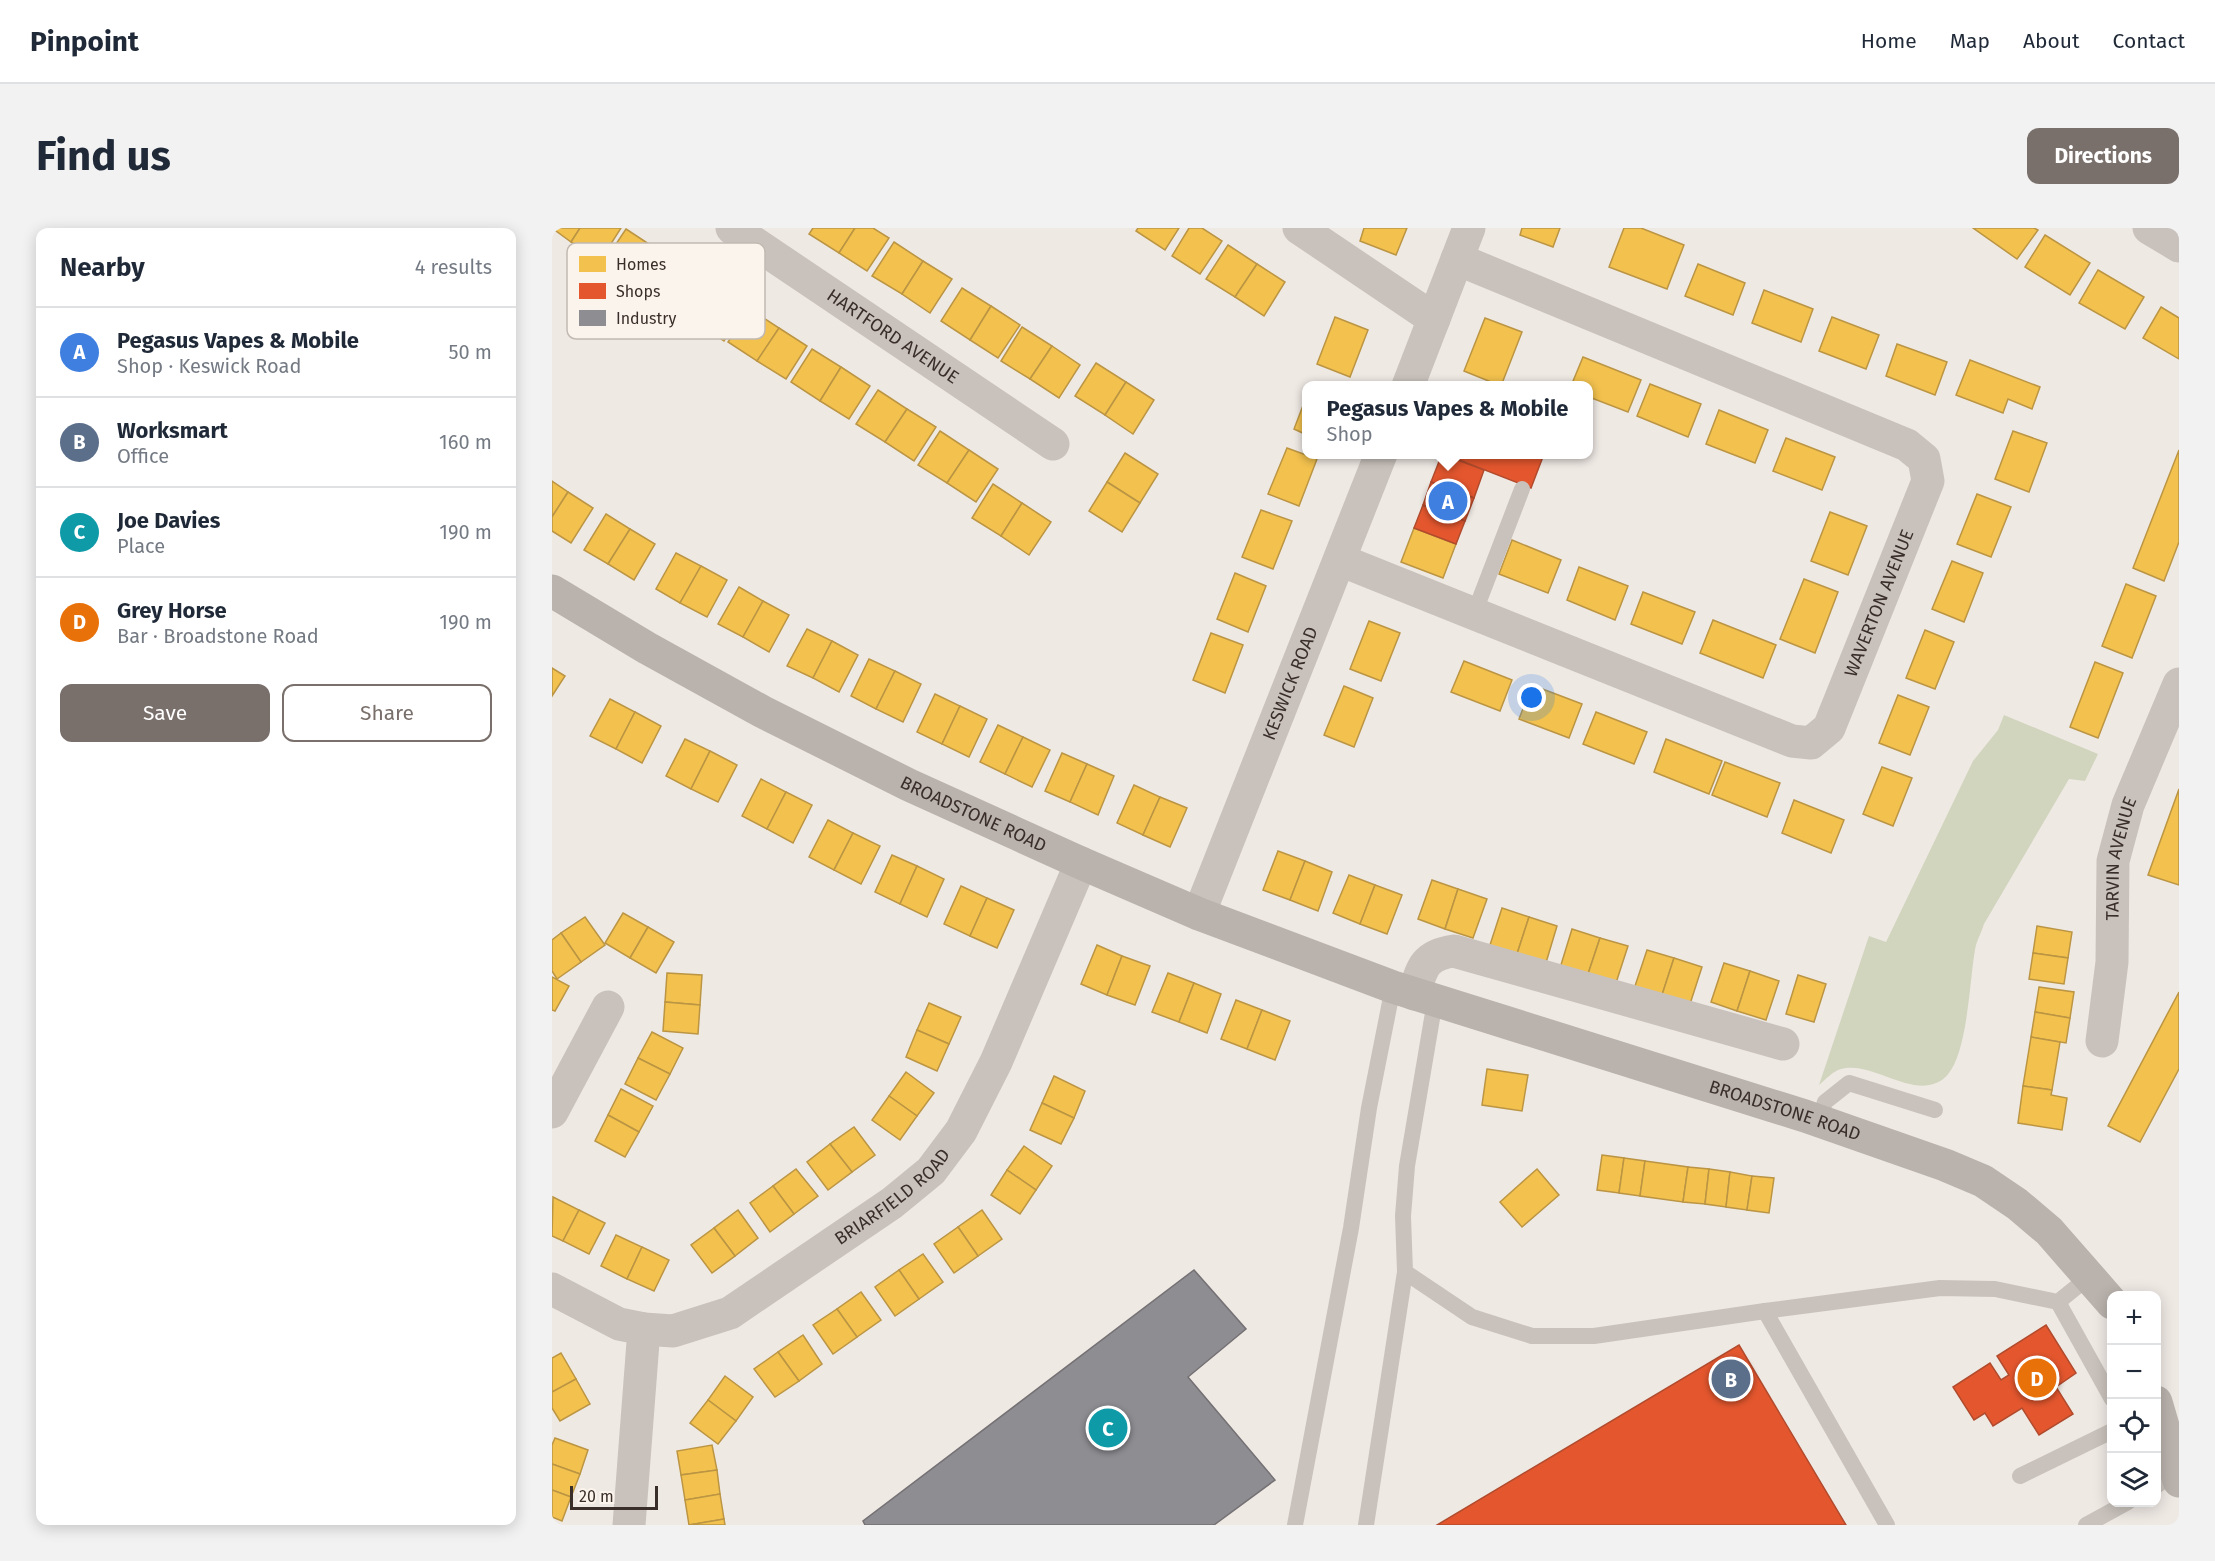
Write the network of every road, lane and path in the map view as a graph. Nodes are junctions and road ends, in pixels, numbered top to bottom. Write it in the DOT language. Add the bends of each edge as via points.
graph roads {
  1 [pos="732,228"];
  2 [pos="1299,228"];
  3 [pos="1469,228"];
  4 [pos="2149,228"];
  5 [pos="754,243"];
  6 [pos="2179,246"];
  7 [pos="765,250"];
  8 [pos="1457,259"];
  9 [pos="1434,318"];
  10 [pos="1410,381"];
  11 [pos="1053,444"];
  12 [pos="1379,459"];
  13 [pos="1522,489"];
  14 [pos="1340,560"];
  15 [pos="552,591"];
  16 [pos="1474,614"];
  17 [pos="2179,684"];
  18 [pos="1081,864"];
  19 [pos="1199,914"];
  20 [pos="1414,994"];
  21 [pos="608,1007"];
  22 [pos="2102,1041"];
  23 [pos="1783,1044"];
  24 [pos="1935,1110"];
  25 [pos="552,1112"];
  26 [pos="1819,1121"];
  27 [pos="1405,1272"];
  28 [pos="2090,1276"];
  29 [pos="552,1289"];
  30 [pos="2107,1297"];
  31 [pos="2058,1302"];
  32 [pos="1765,1311"];
  33 [pos="644,1329"];
  34 [pos="2111,1399"];
  35 [pos="2161,1424"];
  36 [pos="2107,1433"];
  37 [pos="2020,1476"];
  38 [pos="2171,1479"];
  39 [pos="2120,1507"];
  40 [pos="629,1525"];
  41 [pos="1294,1525"];
  42 [pos="1366,1525"];
  43 [pos="1887,1525"];
  44 [pos="2086,1525"];
  1 -- 5 [label="street, HARTFORD AVENUE"];
  2 -- 9 [label="street"];
  3 -- 8 [label="street"];
  4 -- 6 [label="street"];
  7 -- 11 [label="street, HARTFORD AVENUE"];
  8 -- 9 [label="street"];
  8 -- 16 [label="street, WAVERTON AVENUE" via="1907,445 1924,459 1928,481 1829,728 1811,742 1792,741"];
  9 -- 10 [label="street"];
  12 -- 14 [label="street, KESWICK ROAD"];
  13 -- 16 [label="lane"];
  14 -- 16 [label="street, WAVERTON AVENUE"];
  14 -- 19 [label="street, KESWICK ROAD"];
  15 -- 18 [label="main road, BROADSTONE ROAD" via="763,712"];
  17 -- 22 [label="street, TARVIN AVENUE" via="2128,805 2113,861 2112,962"];
  18 -- 19 [label="main road, BROADSTONE ROAD"];
  18 -- 33 [label="street, BRIARFIELD ROAD" via="996,1062 961,1131 931,1171 892,1203 730,1313 673,1331"];
  19 -- 20 [label="main road, BROADSTONE ROAD"];
  20 -- 23 [label="street" via="1429,960 1438,953 1454,951"];
  20 -- 26 [label="main road, BROADSTONE ROAD"];
  20 -- 27 [label="lane" via="1403,1216"];
  20 -- 41 [label="lane" via="1370,1108"];
  21 -- 25 [label="street"];
  24 -- 26 [label="lane" via="1849,1083 1826,1102"];
  26 -- 28 [label="main road, BROADSTONE ROAD" via="1983,1181 2049,1231"];
  27 -- 32 [label="lane" via="1472,1317 1532,1336 1594,1336"];
  27 -- 42 [label="lane"];
  28 -- 30 [label="main road, BROADSTONE ROAD"];
  28 -- 31 [label="lane"];
  29 -- 33 [label="street, BRIARFIELD ROAD" via="620,1324"];
  31 -- 32 [label="lane" via="1995,1289 1940,1288"];
  31 -- 34 [label="lane"];
  32 -- 43 [label="lane"];
  33 -- 40 [label="street"];
  35 -- 38 [label="main road"];
  36 -- 37 [label="lane"];
  39 -- 44 [label="lane"];
}
